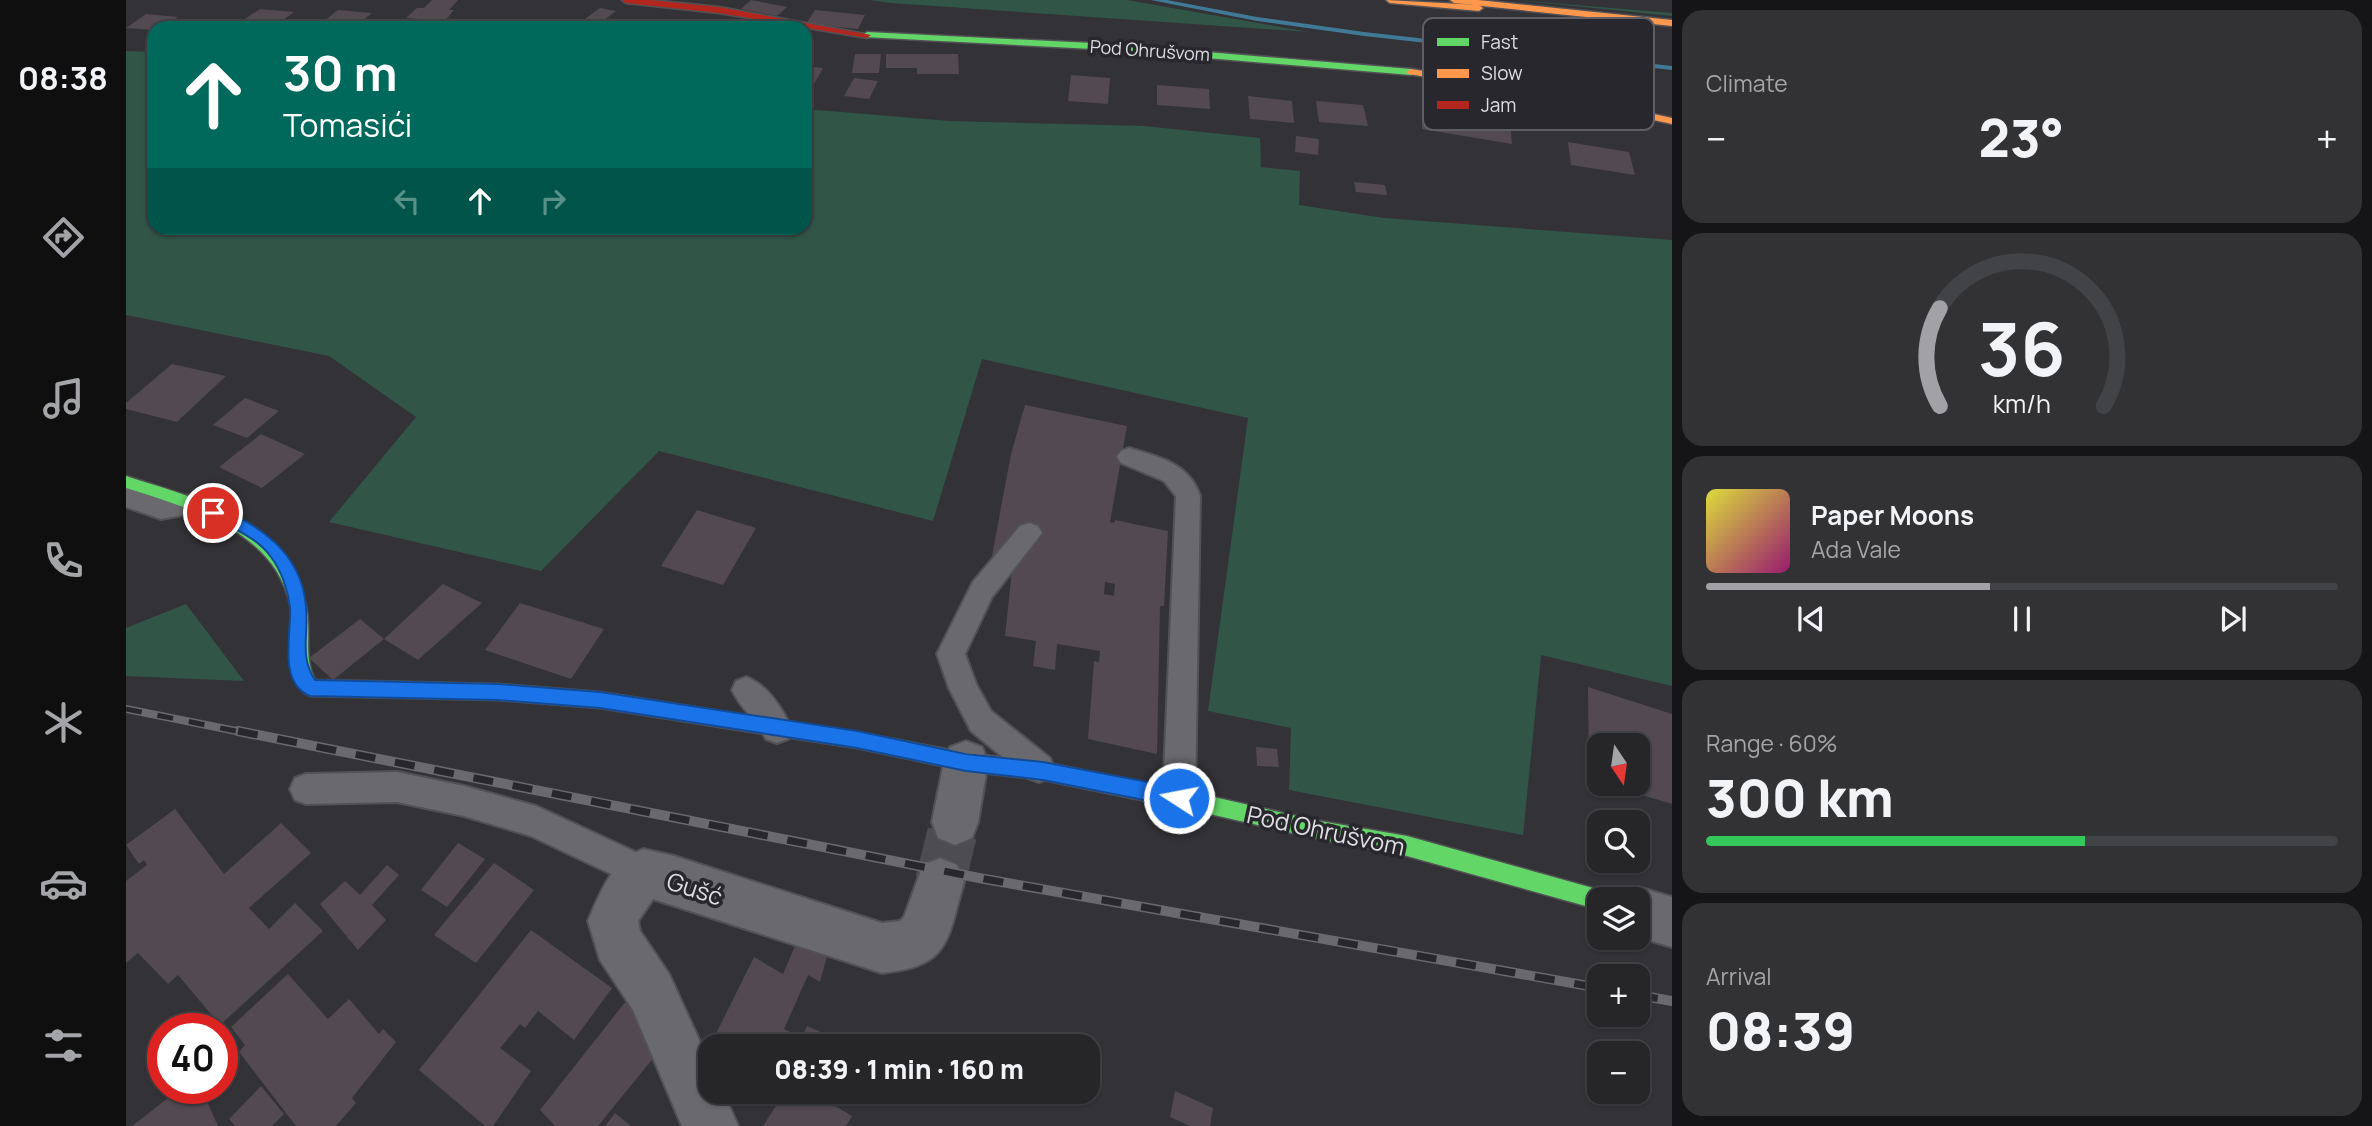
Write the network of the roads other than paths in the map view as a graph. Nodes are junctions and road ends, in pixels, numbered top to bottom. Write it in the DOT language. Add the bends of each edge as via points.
graph roads {
  1 [pos="626,0"];
  2 [pos="684,0"];
  3 [pos="1390,0"];
  4 [pos="1454,0"];
  5 [pos="1600,0"];
  6 [pos="658,3"];
  7 [pos="1672,7"];
  8 [pos="1533,9"];
  9 [pos="1622,18"];
  10 [pos="782,21"];
  11 [pos="1654,21"];
  12 [pos="1672,23"];
  13 [pos="812,26"];
  14 [pos="1423,74"];
  15 [pos="1654,117"];
  16 [pos="1672,121"];
  17 [pos="1129,457"];
  18 [pos="126,482"];
  19 [pos="126,497"];
  20 [pos="191,505"];
  21 [pos="1029,533"];
  22 [pos="746,690"];
  23 [pos="777,729"];
  24 [pos="966,762"];
  25 [pos="1043,771"];
  26 [pos="306,789"];
  27 [pos="1179,798"];
  28 [pos="955,822"];
  29 [pos="643,873"];
  30 [pos="940,882"];
  31 [pos="1587,896"];
  32 [pos="1650,916"];
  33 [pos="1672,922"];
  34 [pos="710,1126"];
  1 -- 6 [label="main road, Pod Ohrušvom"];
  2 -- 6 [label="lane"];
  3 -- 8 [label="main road"];
  4 -- 8 [label="main road"];
  5 -- 7 [label="main road"];
  6 -- 10 [label="main road, Pod Ohrušvom"];
  8 -- 9 [label="main road"];
  11 -- 12 [label="main road"];
  13 -- 14 [label="main road, Pod Ohrušvom" via="857,34 1112,47"];
  15 -- 16 [label="main road, Pod Ohrušvom"];
  17 -- 27 [label="lane" via="1180,477 1188,496"];
  18 -- 20 [label="main road"];
  19 -- 20 [label="lane" via="161,509"];
  20 -- 23 [label="main road, Pod Ohrušvom" via="251,530 275,550 289,572 298,607 295,648 299,671 310,688 498,692 600,700"];
  21 -- 25 [label="lane" via="982,590 951,654 981,721"];
  22 -- 23 [label="lane"];
  23 -- 24 [label="main road, Pod Ohrušvom"];
  24 -- 25 [label="main road, Pod Ohrušvom"];
  24 -- 28 [label="street"];
  25 -- 27 [label="main road, Pod Ohrušvom"];
  26 -- 29 [label="lane" via="397,787 464,801 536,822"];
  27 -- 31 [label="main road, Pod Ohrušvom" via="1406,846"];
  29 -- 30 [label="street, Gušć" via="883,948 910,945 924,933"];
  29 -- 34 [label="street, Gušć" via="613,921 618,942 651,992"];
  32 -- 33 [label="street"];
}
